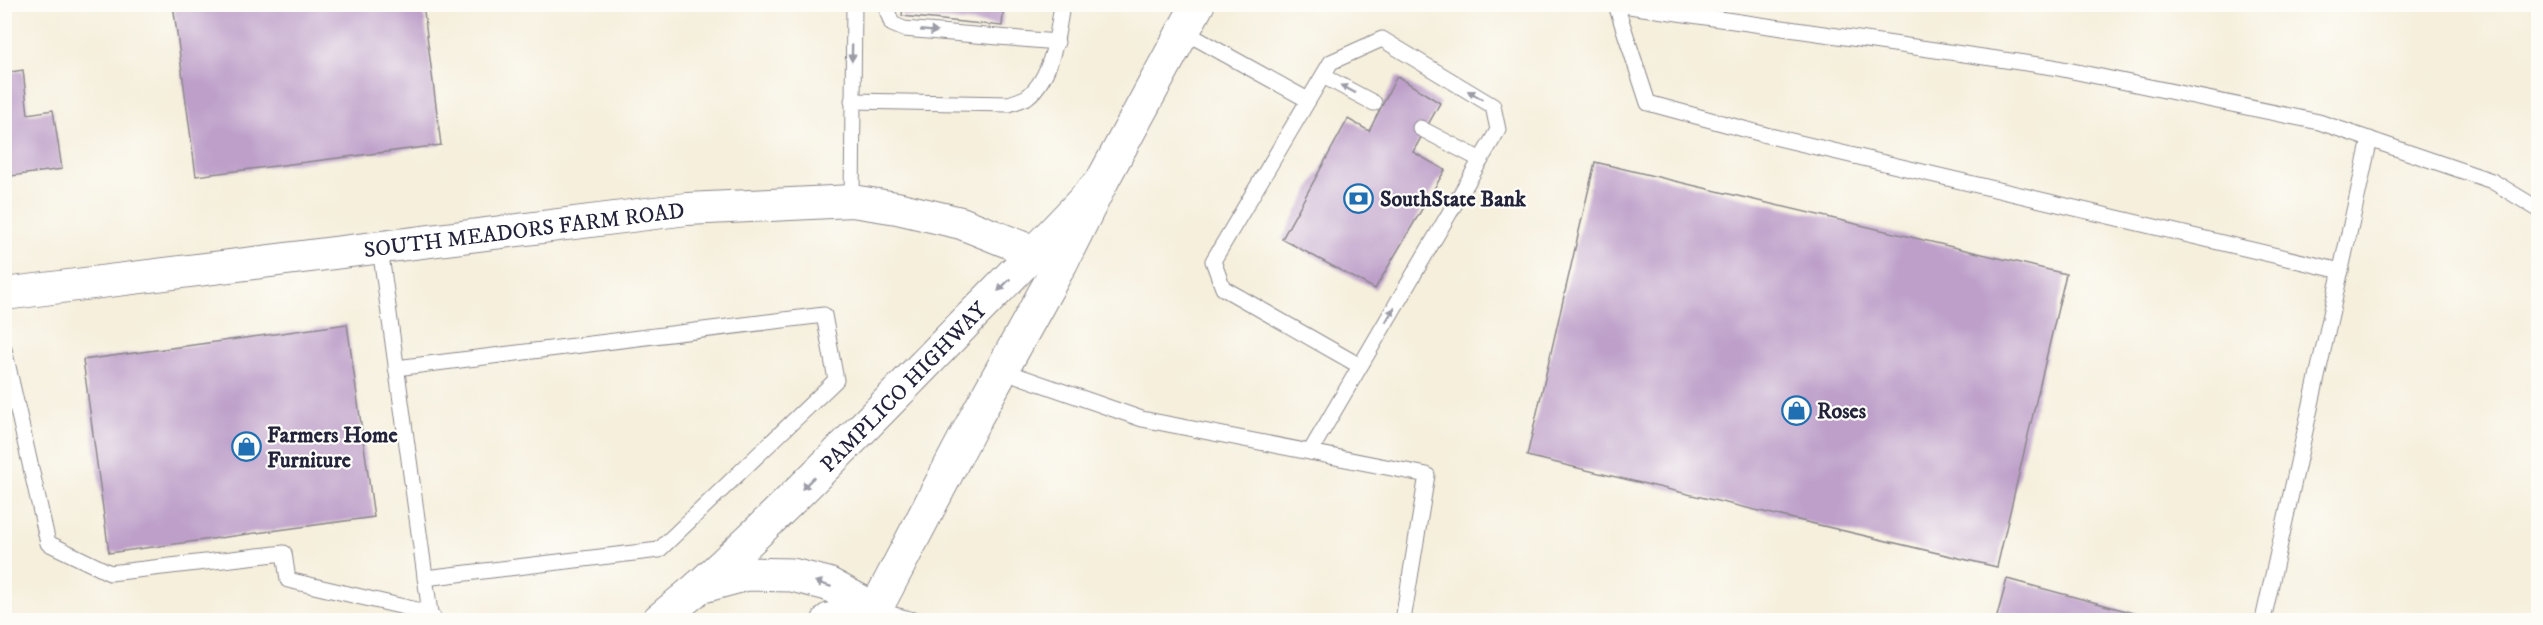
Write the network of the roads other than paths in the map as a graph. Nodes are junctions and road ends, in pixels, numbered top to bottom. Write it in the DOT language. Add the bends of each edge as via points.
graph roads {
  1 [pos="854,4"];
  2 [pos="888,4"];
  3 [pos="1062,4"];
  4 [pos="1616,5"];
  5 [pos="1191,18"];
  6 [pos="1057,42"];
  7 [pos="1323,76"];
  8 [pos="1308,100"];
  9 [pos="852,101"];
  10 [pos="1374,103"];
  11 [pos="1420,128"];
  12 [pos="2370,139"];
  13 [pos="1481,160"];
  14 [pos="1102,181"];
  15 [pos="852,201"];
  16 [pos="2538,209"];
  17 [pos="380,248"];
  18 [pos="1036,253"];
  19 [pos="2341,271"];
  20 [pos="4,294"];
  21 [pos="4,349"];
  22 [pos="1360,366"];
  23 [pos="396,368"];
  24 [pos="1001,370"];
  25 [pos="1310,452"];
  26 [pos="425,578"];
  27 [pos="699,587"];
  28 [pos="873,615"];
  29 [pos="433,617"];
  30 [pos="659,621"];
  31 [pos="829,621"];
  32 [pos="913,621"];
  33 [pos="1403,621"];
  34 [pos="2263,621"];
  1 -- 9 [label="lane, one-way"];
  2 -- 6 [label="lane, one-way" via="892,24 904,29"];
  3 -- 6 [label="lane"];
  4 -- 12 [label="lane" via="2054,67 2319,122"];
  4 -- 19 [label="lane" via="1648,103 1766,135"];
  5 -- 8 [label="lane"];
  5 -- 14 [label="main road, PAMPLICO HIGHWAY"];
  6 -- 9 [label="lane" via="1040,83 1026,97 1009,104"];
  7 -- 8 [label="lane"];
  10 -- 7 [label="lane, one-way"];
  13 -- 7 [label="lane, one-way" via="1497,130 1493,106 1382,39 1330,62"];
  8 -- 22 [label="lane" via="1213,261 1223,288"];
  9 -- 15 [label="lane"];
  11 -- 13 [label="lane"];
  12 -- 16 [label="lane" via="2492,181"];
  12 -- 19 [label="lane"];
  22 -- 13 [label="lane, one-way"];
  14 -- 18 [label="main road, PAMPLICO HIGHWAY"];
  14 -- 24 [label="main road, PAMPLICO HIGHWAY"];
  15 -- 17 [label="street, SOUTH MEADORS FARM ROAD" via="687,209"];
  15 -- 18 [label="street, SOUTH MEADORS FARM ROAD" via="962,223"];
  17 -- 20 [label="street, SOUTH MEADORS FARM ROAD"];
  17 -- 23 [label="lane"];
  18 -- 27 [label="main road, PAMPLICO HIGHWAY, one-way" via="760,532"];
  19 -- 34 [label="lane"];
  21 -- 29 [label="lane" via="48,543 110,573 284,553 288,580"];
  22 -- 25 [label="lane"];
  23 -- 26 [label="lane"];
  23 -- 26 [label="lane" via="824,315 836,380 659,550"];
  24 -- 25 [label="lane" via="1142,419"];
  24 -- 28 [label="main road, PAMPLICO HIGHWAY"];
  25 -- 33 [label="lane" via="1427,475"];
  26 -- 29 [label="lane"];
  28 -- 27 [label="main road, PAMPLICO HIGHWAY, one-way" via="828,584 792,575 747,574"];
  27 -- 30 [label="main road, PAMPLICO HIGHWAY"];
  28 -- 31 [label="main road"];
  28 -- 32 [label="lane"];
}
